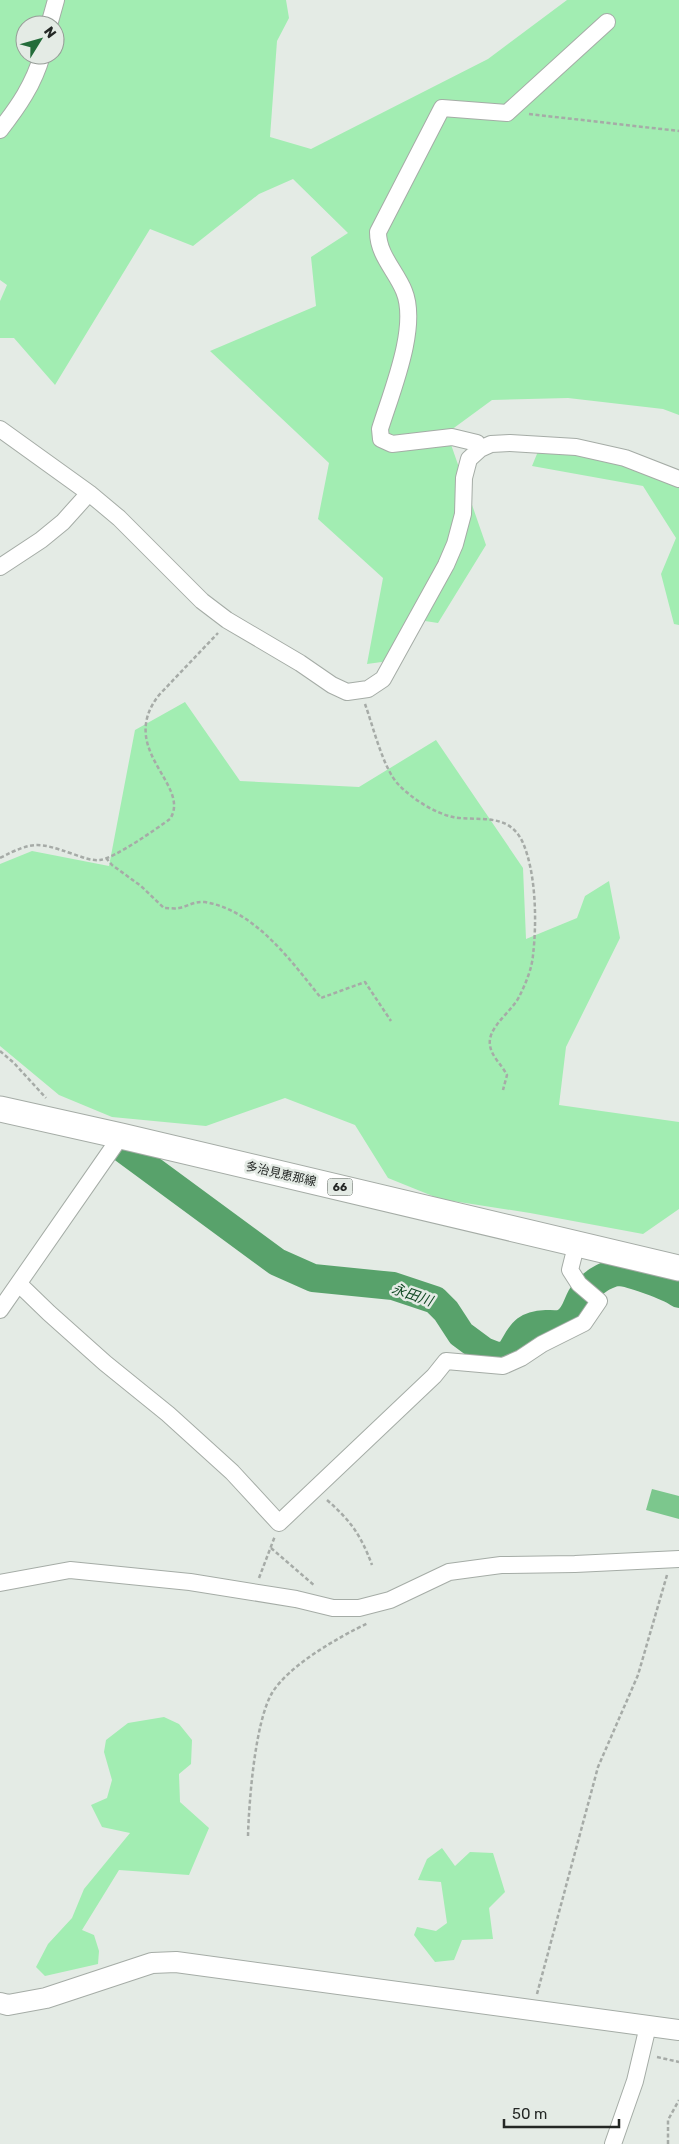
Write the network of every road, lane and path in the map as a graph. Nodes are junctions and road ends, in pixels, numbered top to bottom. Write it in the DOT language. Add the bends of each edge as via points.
graph roads {
  1 [pos="56,0"];
  2 [pos="52,15"];
  3 [pos="607,22"];
  4 [pos="39,65"];
  5 [pos="507,113"];
  6 [pos="0,130"];
  7 [pos="679,131"];
  8 [pos="0,429"];
  9 [pos="480,449"];
  10 [pos="679,478"];
  11 [pos="89,493"];
  12 [pos="0,567"];
  13 [pos="227,620"];
  14 [pos="360,692"];
  15 [pos="0,858"];
  16 [pos="106,858"];
  17 [pos="391,1021"];
  18 [pos="0,1051"];
  19 [pos="503,1090"];
  20 [pos="0,1110"];
  21 [pos="53,1121"];
  22 [pos="122,1136"];
  23 [pos="574,1243"];
  24 [pos="679,1268"];
  25 [pos="19,1284"];
  26 [pos="0,1310"];
  27 [pos="315,1489"];
  28 [pos="279,1523"];
  29 [pos="271,1548"];
  30 [pos="675,1559"];
  31 [pos="372,1564"];
  32 [pos="0,1583"];
  33 [pos="256,1592"];
  34 [pos="316,1604"];
  35 [pos="374,1620"];
  36 [pos="248,1836"];
  37 [pos="0,2003"];
  38 [pos="532,2010"];
  39 [pos="648,2026"];
  40 [pos="679,2030"];
  41 [pos="641,2054"];
  42 [pos="679,2062"];
  43 [pos="679,2100"];
  44 [pos="613,2144"];
  45 [pos="668,2144"];
  1 -- 2 [label="street"];
  3 -- 5 [label="street"];
  4 -- 6 [label="street" via="28,90"];
  5 -- 7 [label="path"];
  5 -- 9 [label="street" via="442,108 378,232 384,258 404,291 408,305 408,337 380,429 381,438 392,444 452,436 477,442"];
  8 -- 11 [label="street"];
  9 -- 10 [label="street" via="491,444 510,443 576,447 625,458"];
  9 -- 14 [label="street" via="469,459 464,478 463,514 446,565 383,679"];
  11 -- 12 [label="street" via="63,522"];
  11 -- 13 [label="street" via="119,518 202,601"];
  13 -- 14 [label="street" via="332,685 347,692"];
  13 -- 16 [label="path" via="202,652 152,703 146,718 144,734 174,799 175,811 159,827"];
  14 -- 19 [label="path" via="389,772 403,789 439,813 500,822 523,841 532,880 533,957 520,996 492,1033 490,1045 507,1075"];
  15 -- 16 [label="path" via="31,844 51,846 88,859"];
  16 -- 17 [label="path" via="164,908 207,902 254,925 276,943 321,998 365,982"];
  18 -- 21 [label="path" via="55,1109"];
  20 -- 21 [label="main road, 多治見恵那線 / 66"];
  21 -- 22 [label="main road, 多治見恵那線 / 66"];
  22 -- 23 [label="main road, 多治見恵那線 / 66"];
  22 -- 25 [label="street"];
  23 -- 24 [label="main road, 多治見恵那線 / 66"];
  23 -- 27 [label="street" via="570,1270 579,1284 599,1301 584,1323 503,1366 446,1361"];
  25 -- 26 [label="street"];
  25 -- 28 [label="street" via="48,1313 232,1472"];
  27 -- 28 [label="street"];
  27 -- 31 [label="path" via="353,1525"];
  28 -- 29 [label="path"];
  29 -- 33 [label="path" via="260,1570"];
  29 -- 34 [label="path" via="318,1589"];
  30 -- 34 [label="street" via="501,1565 449,1572 390,1600 359,1608 332,1608"];
  30 -- 38 [label="path" via="638,1675 598,1767"];
  32 -- 33 [label="street" via="70,1570"];
  33 -- 34 [label="street"];
  35 -- 36 [label="path" via="326,1646 283,1679 273,1691 259,1737"];
  37 -- 38 [label="street" via="8,2005 46,1998 152,1963 176,1962"];
  38 -- 39 [label="street"];
  39 -- 40 [label="street"];
  39 -- 41 [label="street"];
  41 -- 42 [label="path"];
  41 -- 44 [label="street"];
  43 -- 45 [label="path" via="668,2120"];
}
